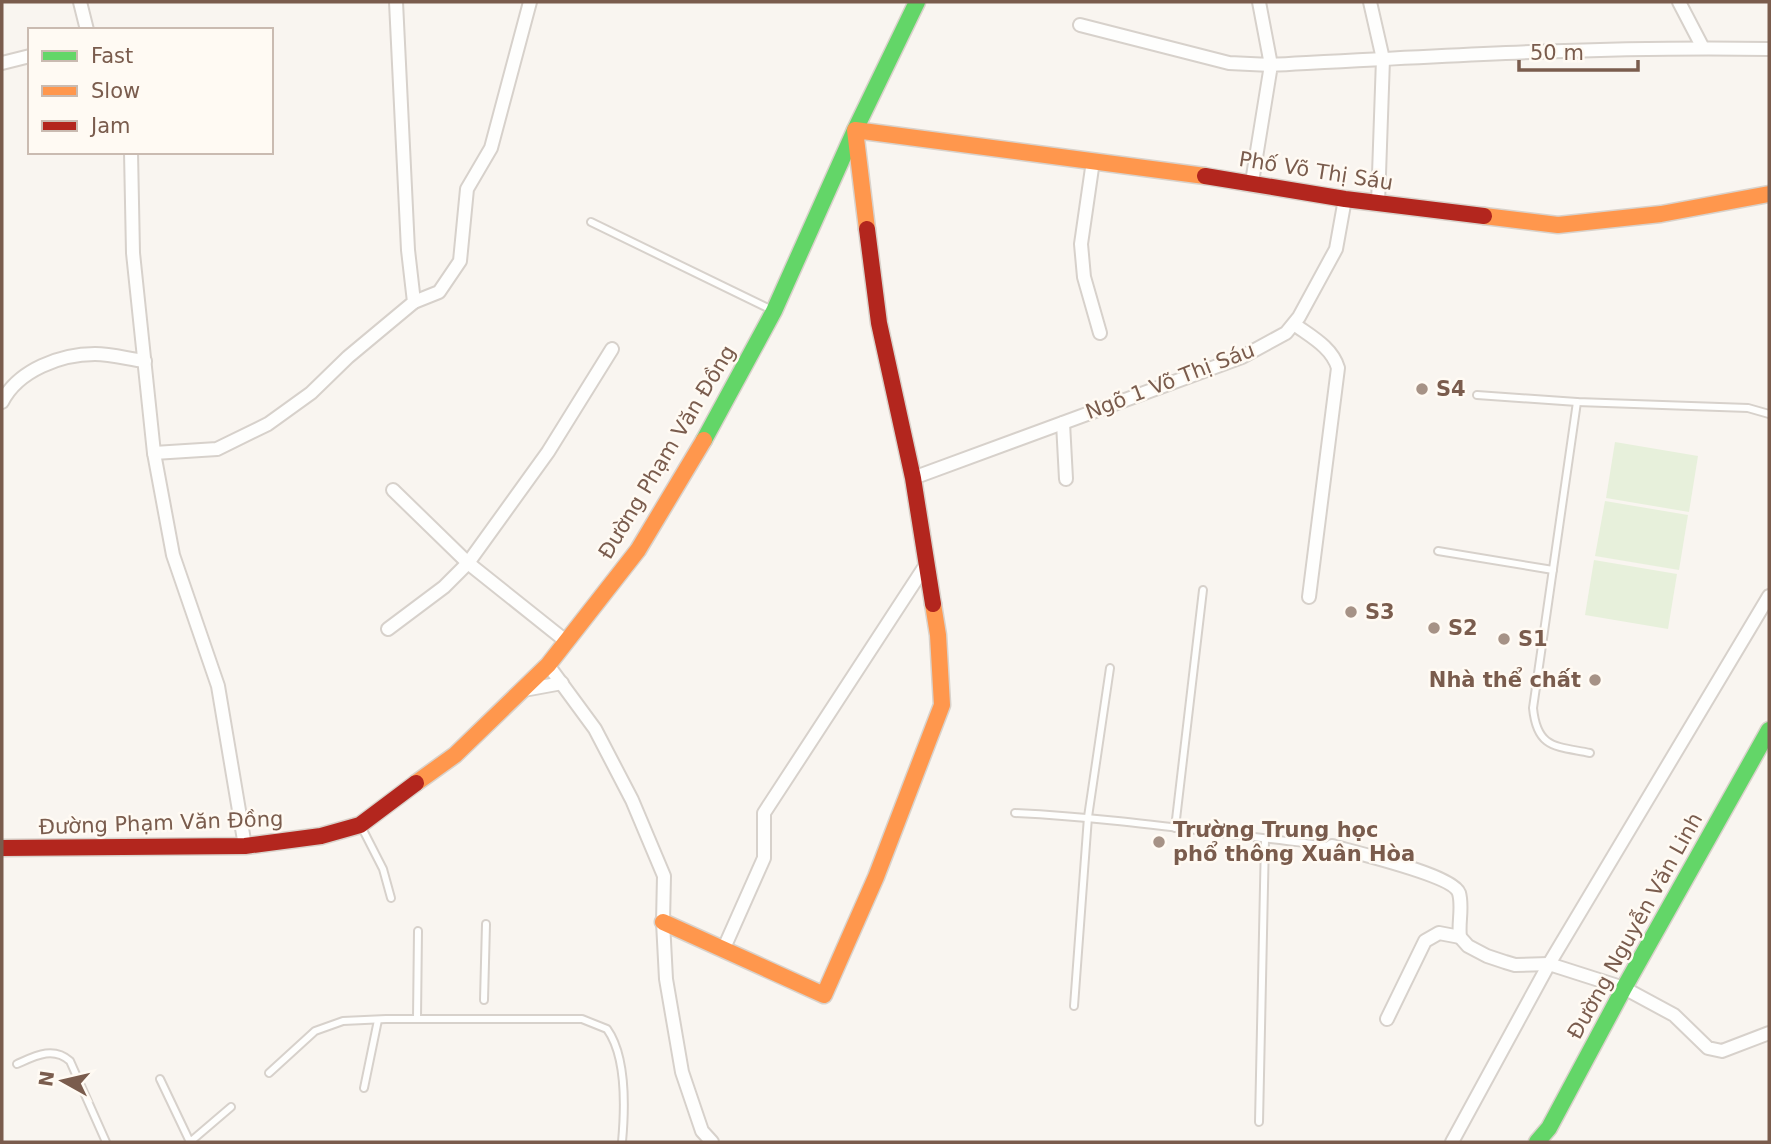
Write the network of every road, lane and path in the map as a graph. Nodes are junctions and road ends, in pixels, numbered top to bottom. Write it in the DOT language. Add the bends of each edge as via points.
graph roads {
  1 [pos="80,2"];
  2 [pos="397,2"];
  3 [pos="530,2"];
  4 [pos="917,2"];
  5 [pos="1259,2"];
  6 [pos="1370,2"];
  7 [pos="1679,2"];
  8 [pos="1080,25"];
  9 [pos="86,28"];
  10 [pos="1703,48"];
  11 [pos="1769,49"];
  12 [pos="28,56"];
  13 [pos="1383,59"];
  14 [pos="2,63"];
  15 [pos="1271,65"];
  16 [pos="855,130"];
  17 [pos="131,154"];
  18 [pos="1093,161"];
  19 [pos="1252,182"];
  20 [pos="1769,194"];
  21 [pos="1345,199"];
  22 [pos="1378,203"];
  23 [pos="592,222"];
  24 [pos="414,302"];
  25 [pos="774,311"];
  26 [pos="1294,324"];
  27 [pos="1100,333"];
  28 [pos="612,349"];
  29 [pos="145,361"];
  30 [pos="1477,395"];
  31 [pos="3,398"];
  32 [pos="1577,401"];
  33 [pos="1769,414"];
  34 [pos="1063,423"];
  35 [pos="154,453"];
  36 [pos="913,478"];
  37 [pos="1066,479"];
  38 [pos="393,490"];
  39 [pos="1438,551"];
  40 [pos="467,563"];
  41 [pos="927,563"];
  42 [pos="1553,569"];
  43 [pos="1203,590"];
  44 [pos="1769,596"];
  45 [pos="1309,597"];
  46 [pos="388,629"];
  47 [pos="567,642"];
  48 [pos="548,665"];
  49 [pos="1110,668"];
  50 [pos="562,683"];
  51 [pos="524,690"];
  52 [pos="1769,730"];
  53 [pos="1590,753"];
  54 [pos="1015,813"];
  55 [pos="1088,817"];
  56 [pos="360,825"];
  57 [pos="1175,828"];
  58 [pos="1265,839"];
  59 [pos="246,846"];
  60 [pos="1332,846"];
  61 [pos="2,848"];
  62 [pos="391,898"];
  63 [pos="663,922"];
  64 [pos="486,924"];
  65 [pos="418,931"];
  66 [pos="1460,937"];
  67 [pos="724,948"];
  68 [pos="1549,964"];
  69 [pos="1624,988"];
  70 [pos="484,1000"];
  71 [pos="1074,1006"];
  72 [pos="418,1019"];
  73 [pos="1387,1019"];
  74 [pos="378,1020"];
  75 [pos="1769,1033"];
  76 [pos="17,1063"];
  77 [pos="269,1073"];
  78 [pos="160,1079"];
  79 [pos="364,1088"];
  80 [pos="231,1107"];
  81 [pos="1259,1122"];
  82 [pos="106,1142"];
  83 [pos="622,1142"];
  84 [pos="712,1142"];
  85 [pos="1452,1142"];
  86 [pos="1537,1142"];
  1 -- 9 [label="street"];
  2 -- 24 [label="street"];
  3 -- 24 [label="street" via="491,148 467,189 460,261 439,292"];
  4 -- 16 [label="street, Đường Phạm Văn Đồng"];
  5 -- 15 [label="street"];
  6 -- 13 [label="street"];
  7 -- 10 [label="street"];
  8 -- 15 [label="street" via="1219,61"];
  10 -- 11 [label="street"];
  10 -- 13 [label="street"];
  12 -- 14 [label="street"];
  13 -- 15 [label="street"];
  13 -- 22 [label="street"];
  15 -- 19 [label="street"];
  16 -- 18 [label="street, Phố Võ Thị Sáu"];
  16 -- 25 [label="street, Đường Phạm Văn Đồng"];
  16 -- 36 [label="street" via="879,323"];
  17 -- 29 [label="street" via="133,253"];
  18 -- 19 [label="street, Phố Võ Thị Sáu"];
  18 -- 27 [label="street" via="1081,244 1084,277"];
  19 -- 21 [label="street, Phố Võ Thị Sáu"];
  20 -- 22 [label="street, Phố Võ Thị Sáu" via="1661,214 1558,225"];
  21 -- 22 [label="street, Phố Võ Thị Sáu"];
  21 -- 26 [label="street, Ngõ 1 Võ Thị Sáu" via="1336,249"];
  23 -- 25 [label="lane"];
  24 -- 35 [label="street" via="311,393 268,424 217,449"];
  25 -- 47 [label="street, Đường Phạm Văn Đồng" via="718,418 638,550"];
  26 -- 34 [label="street, Ngõ 1 Võ Thị Sáu" via="1242,357"];
  26 -- 45 [label="street" via="1329,351 1338,368"];
  28 -- 40 [label="street" via="548,452"];
  29 -- 31 [label="street" via="95,354 47,362"];
  29 -- 35 [label="street"];
  30 -- 32 [label="lane"];
  32 -- 33 [label="lane" via="1748,408"];
  32 -- 42 [label="lane"];
  34 -- 36 [label="street, Ngõ 1 Võ Thị Sáu"];
  34 -- 37 [label="street"];
  35 -- 59 [label="street" via="173,555 218,687"];
  36 -- 41 [label="street"];
  38 -- 40 [label="street"];
  39 -- 42 [label="lane"];
  40 -- 46 [label="street" via="444,587"];
  40 -- 47 [label="street"];
  41 -- 67 [label="street" via="764,813 764,858"];
  41 -- 67 [label="street" via="942,705 876,877 824,995"];
  42 -- 53 [label="lane" via="1534,723 1546,742"];
  43 -- 57 [label="lane"];
  44 -- 68 [label="street"];
  47 -- 48 [label="street, Đường Phạm Văn Đồng"];
  48 -- 50 [label="street"];
  48 -- 51 [label="street, Đường Phạm Văn Đồng"];
  49 -- 55 [label="lane"];
  50 -- 51 [label="street"];
  50 -- 63 [label="street" via="595,729 632,800 664,876"];
  51 -- 56 [label="street, Đường Phạm Văn Đồng" via="455,755"];
  52 -- 69 [label="street, Đường Nguyễn Văn Linh"];
  54 -- 55 [label="lane"];
  55 -- 57 [label="lane"];
  55 -- 71 [label="lane"];
  56 -- 59 [label="street, Đường Phạm Văn Đồng" via="321,836"];
  56 -- 62 [label="lane" via="383,869"];
  57 -- 58 [label="lane"];
  58 -- 60 [label="lane"];
  58 -- 81 [label="lane"];
  59 -- 61 [label="street, Đường Phạm Văn Đồng"];
  60 -- 66 [label="street" via="1451,884 1460,895"];
  63 -- 67 [label="street"];
  63 -- 84 [label="street" via="666,979 682,1072 702,1131"];
  64 -- 70 [label="lane"];
  65 -- 72 [label="lane"];
  66 -- 68 [label="street" via="1468,946 1505,962"];
  66 -- 73 [label="street" via="1439,933 1425,941"];
  68 -- 69 [label="street"];
  68 -- 85 [label="street"];
  69 -- 75 [label="street" via="1665,1009 1715,1051"];
  69 -- 86 [label="street, Đường Nguyễn Văn Linh" via="1549,1128"];
  72 -- 74 [label="lane"];
  72 -- 83 [label="lane" via="582,1018 604,1027 620,1057"];
  74 -- 77 [label="lane" via="343,1021 314,1031"];
  74 -- 79 [label="lane"];
  76 -- 82 [label="lane" via="55,1053 70,1060"];
  78 -- 80 [label="lane" via="190,1142"];
}
